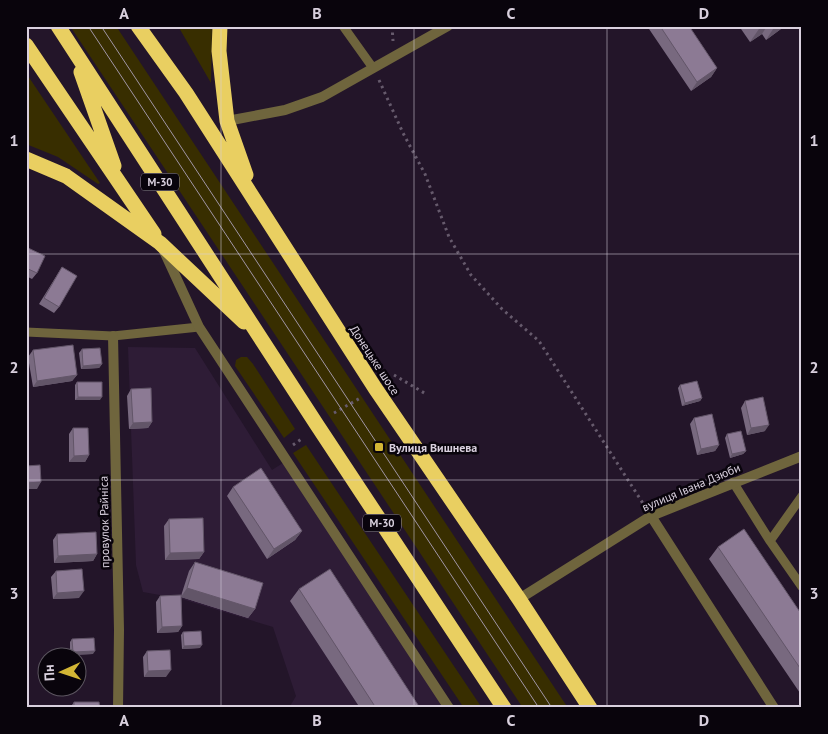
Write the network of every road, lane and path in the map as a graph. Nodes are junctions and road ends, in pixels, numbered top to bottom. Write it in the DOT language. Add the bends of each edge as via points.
graph roads {
  1 [pos="58,26"];
  2 [pos="138,26"];
  3 [pos="152,26"];
  4 [pos="220,26"];
  5 [pos="343,26"];
  6 [pos="448,26"];
  7 [pos="26,45"];
  8 [pos="72,48"];
  9 [pos="373,68"];
  10 [pos="186,93"];
  11 [pos="227,121"];
  12 [pos="26,159"];
  13 [pos="122,186"];
  14 [pos="254,197"];
  15 [pos="160,243"];
  16 [pos="199,327"];
  17 [pos="26,332"];
  18 [pos="114,336"];
  19 [pos="261,339"];
  20 [pos="394,375"];
  21 [pos="426,394"];
  22 [pos="362,397"];
  23 [pos="334,414"];
  24 [pos="802,456"];
  25 [pos="733,482"];
  26 [pos="802,496"];
  27 [pos="651,516"];
  28 [pos="770,541"];
  29 [pos="802,588"];
  30 [pos="519,599"];
  31 [pos="118,708"];
  32 [pos="450,708"];
  33 [pos="504,708"];
  34 [pos="590,708"];
  35 [pos="774,708"];
  1 -- 8 [label="highway, М-30"];
  2 -- 10 [label="highway, Донецьке шосе"];
  3 -- 10 [label="highway"];
  4 -- 11 [label="highway" via="219,51"];
  5 -- 9 [label="lane"];
  6 -- 9 [label="street"];
  7 -- 13 [label="highway"];
  8 -- 13 [label="highway"];
  8 -- 19 [label="highway, М-30"];
  9 -- 11 [label="street" via="322,97 285,110"];
  9 -- 27 [label="path" via="426,174 449,237 470,275 539,341"];
  10 -- 14 [label="highway, Донецьке шосе"];
  11 -- 14 [label="highway"];
  12 -- 15 [label="highway" via="66,176"];
  13 -- 15 [label="highway"];
  14 -- 30 [label="highway, Донецьке шосе" via="375,388"];
  15 -- 16 [label="street"];
  15 -- 19 [label="highway"];
  16 -- 18 [label="lane"];
  16 -- 32 [label="street"];
  17 -- 18 [label="lane"];
  18 -- 31 [label="street, провулок Райніса"];
  19 -- 33 [label="highway, М-30"];
  20 -- 21 [label="path"];
  22 -- 23 [label="path"];
  24 -- 25 [label="street, вулиця Івана Дзюби"];
  25 -- 27 [label="street, вулиця Івана Дзюби"];
  25 -- 28 [label="lane"];
  26 -- 28 [label="lane"];
  27 -- 30 [label="street, вулиця Івана Дзюби"];
  27 -- 35 [label="street"];
  28 -- 29 [label="lane"];
  30 -- 34 [label="highway, Донецьке шосе"];
}
